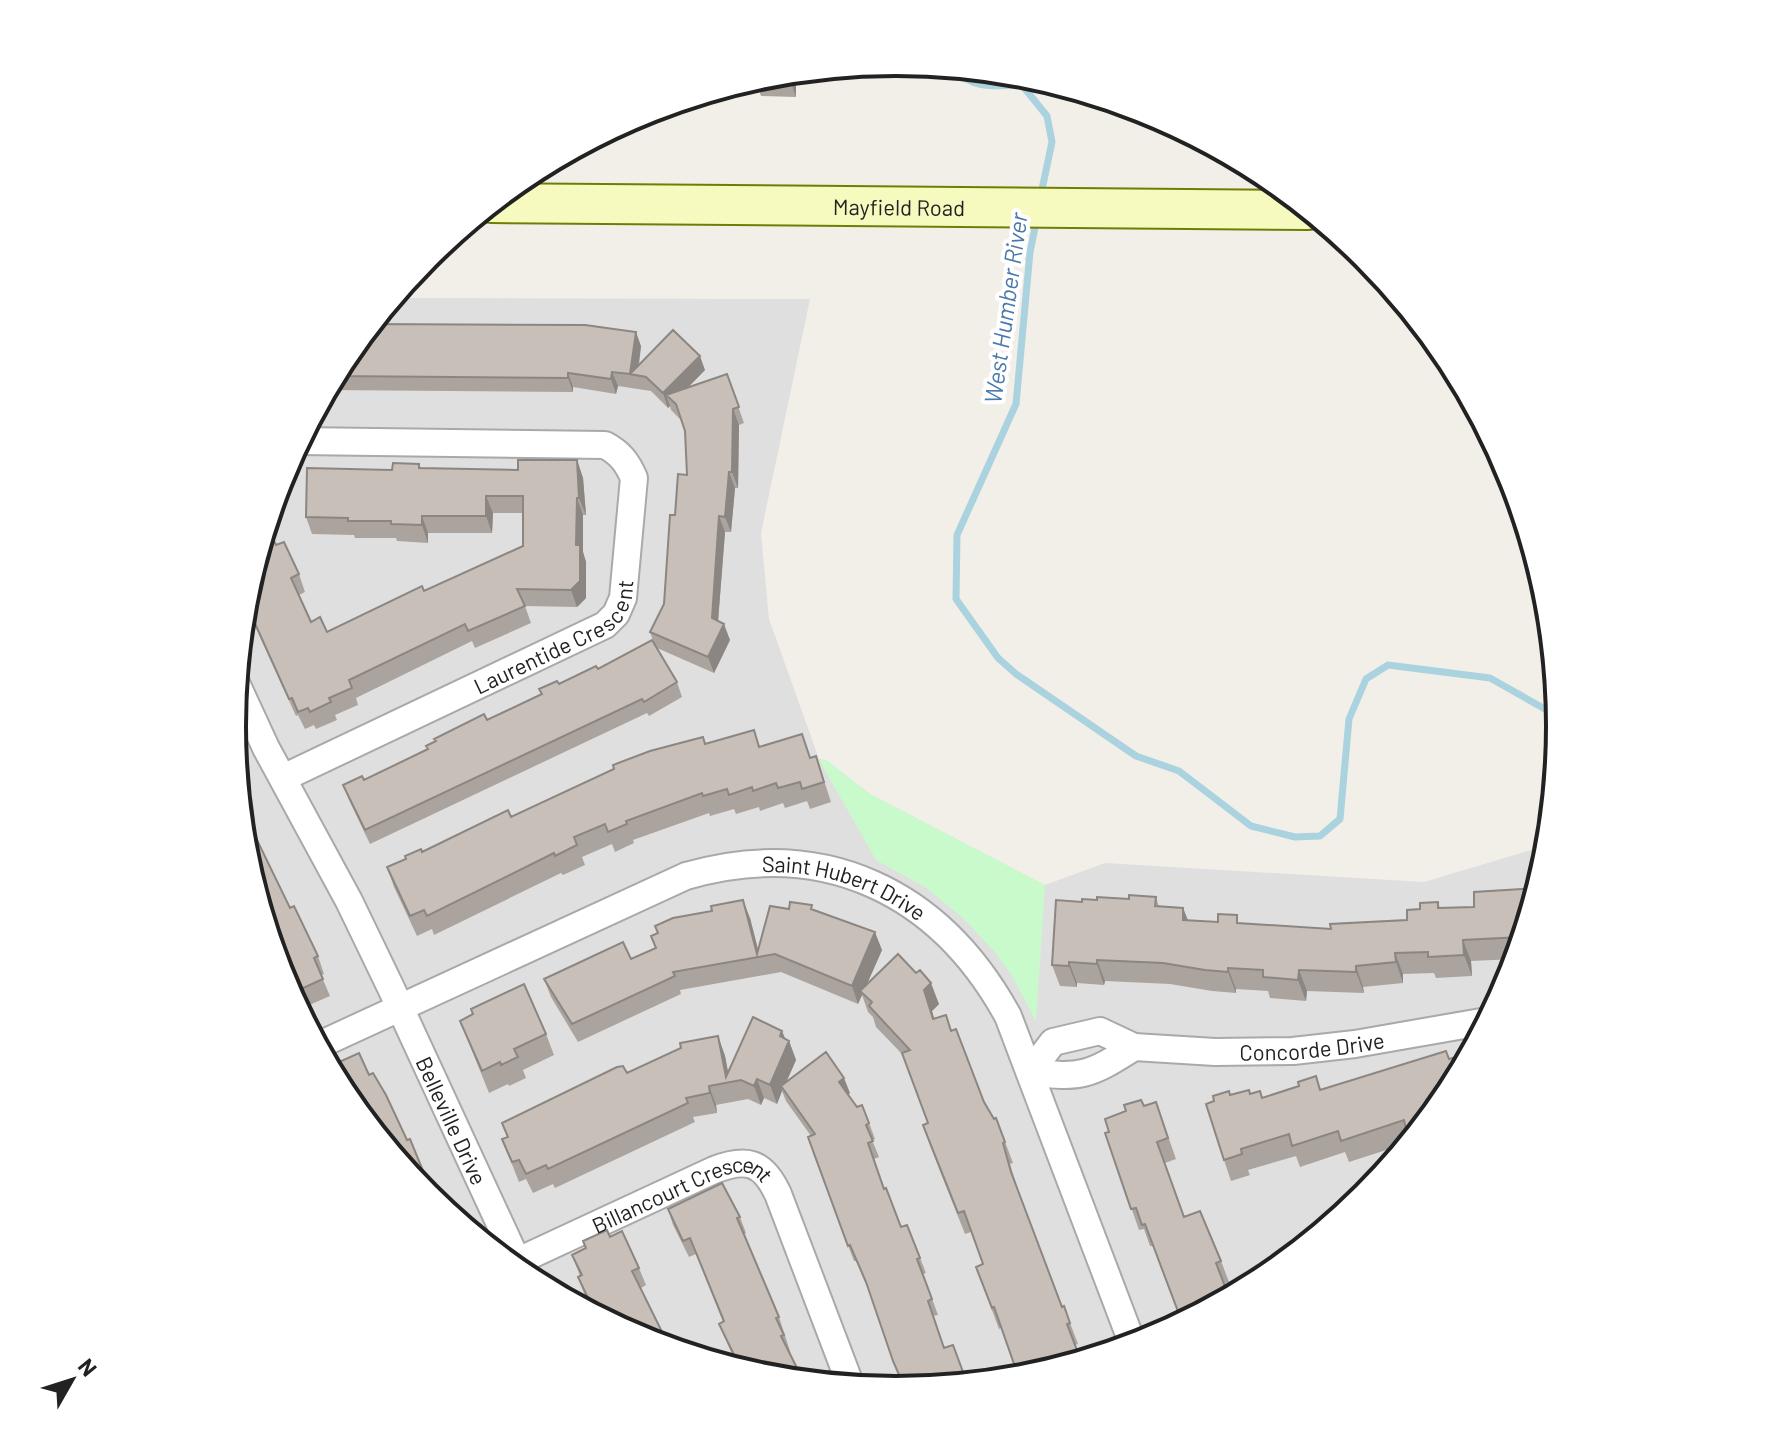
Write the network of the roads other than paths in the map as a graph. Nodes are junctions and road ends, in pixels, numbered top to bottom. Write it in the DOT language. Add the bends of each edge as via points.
graph roads {
  1 [pos="510,203"];
  2 [pos="1291,210"];
  3 [pos="312,441"];
  4 [pos="247,704"];
  5 [pos="283,778"];
  6 [pos="400,1008"];
  7 [pos="1472,1023"];
  8 [pos="328,1041"];
  9 [pos="1134,1047"];
  10 [pos="1030,1072"];
  11 [pos="513,1251"];
  12 [pos="530,1263"];
  13 [pos="1128,1333"];
  14 [pos="847,1374"];
  1 -- 2 [label="main road, Mayfield Road"];
  3 -- 5 [label="street, Laurentide Crescent" via="605,445 618,452 634,478 623,598 605,625"];
  4 -- 5 [label="street"];
  5 -- 6 [label="street"];
  6 -- 8 [label="street, Saint Hubert Drive"];
  6 -- 10 [label="street, Saint Hubert Drive" via="686,876 743,864 807,866 883,888 951,936 993,989"];
  6 -- 11 [label="street, Belleville Drive"];
  7 -- 9 [label="street, Concorde Drive" via="1293,1051"];
  9 -- 10 [label="street" via="1100,1068 1068,1077"];
  9 -- 10 [label="street, Concorde Drive" via="1100,1031 1053,1042"];
  10 -- 13 [label="street, Saint Hubert Drive"];
  12 -- 14 [label="street, Billancourt Crescent" via="724,1166 757,1166 778,1194"];
}
